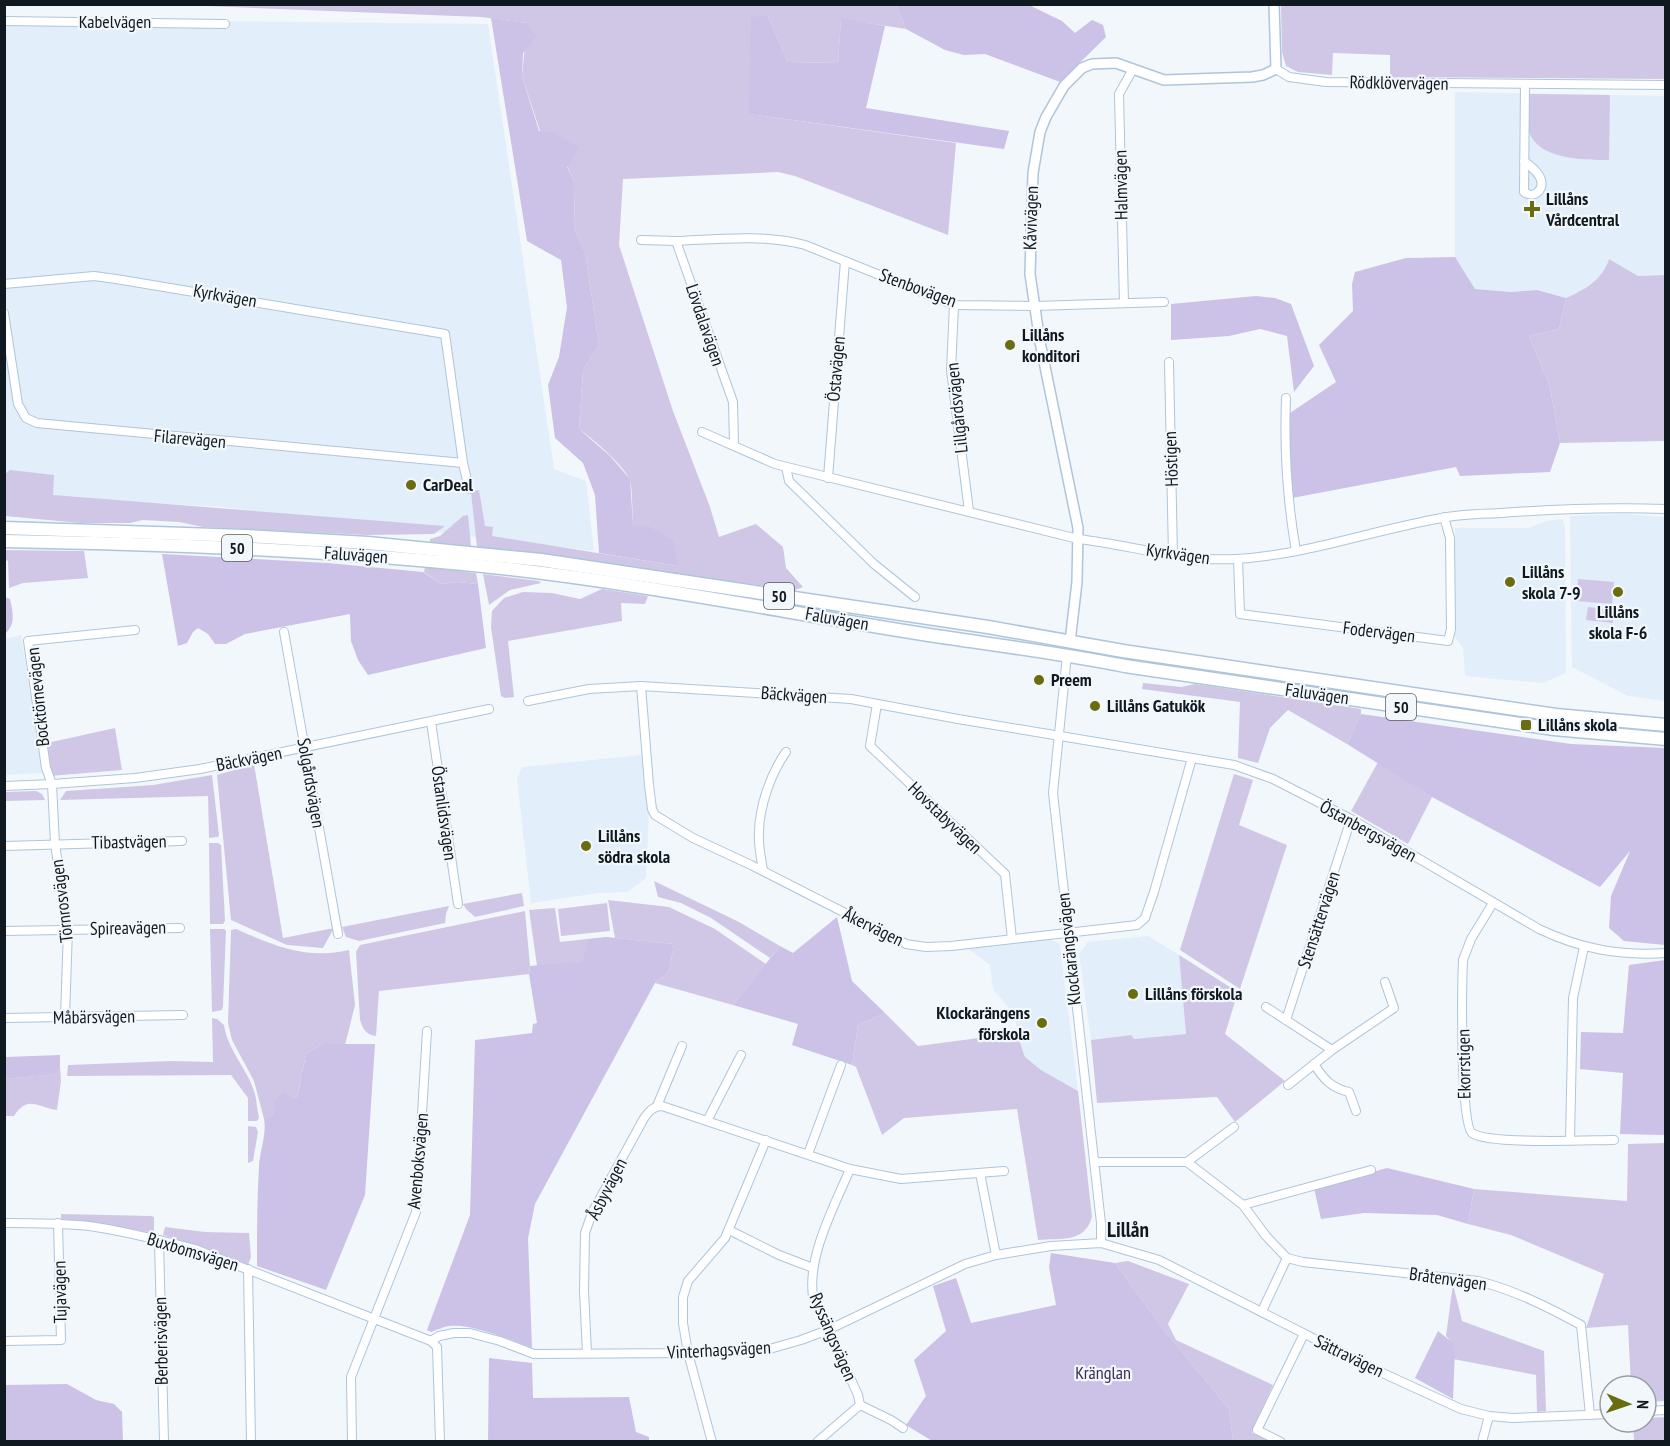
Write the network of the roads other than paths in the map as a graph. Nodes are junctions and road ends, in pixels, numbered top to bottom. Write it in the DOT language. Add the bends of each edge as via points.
graph roads {
  1 [pos="1274,4"];
  2 [pos="4,21"];
  3 [pos="225,24"];
  4 [pos="1133,69"];
  5 [pos="1276,69"];
  6 [pos="1525,84"];
  7 [pos="1665,85"];
  8 [pos="1524,161"];
  9 [pos="641,240"];
  10 [pos="676,240"];
  11 [pos="845,261"];
  12 [pos="4,284"];
  13 [pos="1164,302"];
  14 [pos="1124,303"];
  15 [pos="954,304"];
  16 [pos="1034,306"];
  17 [pos="4,313"];
  18 [pos="1169,362"];
  19 [pos="1286,398"];
  20 [pos="702,432"];
  21 [pos="734,444"];
  22 [pos="463,463"];
  23 [pos="786,467"];
  24 [pos="828,478"];
  25 [pos="469,489"];
  26 [pos="1665,509"];
  27 [pos="969,511"];
  28 [pos="1444,517"];
  29 [pos="4,528"];
  30 [pos="1078,539"];
  31 [pos="4,541"];
  32 [pos="1296,551"];
  33 [pos="1173,556"];
  34 [pos="1238,559"];
  35 [pos="915,597"];
  36 [pos="135,630"];
  37 [pos="284,632"];
  38 [pos="1068,648"];
  39 [pos="641,686"];
  40 [pos="528,701"];
  41 [pos="877,704"];
  42 [pos="489,709"];
  43 [pos="431,722"];
  44 [pos="1665,725"];
  45 [pos="1058,735"];
  46 [pos="1665,739"];
  47 [pos="305,748"];
  48 [pos="786,752"];
  49 [pos="1192,758"];
  50 [pos="52,784"];
  51 [pos="4,786"];
  52 [pos="1351,819"];
  53 [pos="182,841"];
  54 [pos="55,844"];
  55 [pos="4,846"];
  56 [pos="763,870"];
  57 [pos="1494,903"];
  58 [pos="458,904"];
  59 [pos="180,928"];
  60 [pos="68,929"];
  61 [pos="4,931"];
  62 [pos="1067,933"];
  63 [pos="338,934"];
  64 [pos="1012,939"];
  65 [pos="1584,947"];
  66 [pos="1665,953"];
  67 [pos="1385,982"];
  68 [pos="1266,1007"];
  69 [pos="183,1015"];
  70 [pos="65,1017"];
  71 [pos="4,1018"];
  72 [pos="1286,1020"];
  73 [pos="427,1031"];
  74 [pos="682,1046"];
  75 [pos="1332,1050"];
  76 [pos="741,1055"];
  77 [pos="1314,1064"];
  78 [pos="841,1065"];
  79 [pos="1288,1085"];
  80 [pos="657,1106"];
  81 [pos="1356,1111"];
  82 [pos="707,1121"];
  83 [pos="1234,1127"];
  84 [pos="766,1140"];
  85 [pos="1570,1140"];
  86 [pos="1614,1140"];
  87 [pos="808,1154"];
  88 [pos="1094,1162"];
  89 [pos="1188,1162"];
  90 [pos="850,1169"];
  91 [pos="1371,1170"];
  92 [pos="1004,1171"];
  93 [pos="980,1173"];
  94 [pos="1243,1205"];
  95 [pos="4,1223"];
  96 [pos="58,1223"];
  97 [pos="729,1230"];
  98 [pos="159,1239"];
  99 [pos="1101,1244"];
  100 [pos="996,1255"];
  101 [pos="1287,1258"];
  102 [pos="813,1268"];
  103 [pos="248,1269"];
  104 [pos="1262,1311"];
  105 [pos="373,1319"];
  106 [pos="828,1330"];
  107 [pos="1304,1334"];
  108 [pos="4,1341"];
  109 [pos="431,1341"];
  110 [pos="587,1353"];
  111 [pos="688,1353"];
  112 [pos="860,1405"];
  113 [pos="1590,1415"];
  114 [pos="1598,1415"];
  115 [pos="1489,1416"];
  116 [pos="903,1428"];
  117 [pos="164,1442"];
  118 [pos="251,1442"];
  119 [pos="352,1442"];
  120 [pos="440,1442"];
  121 [pos="712,1442"];
  122 [pos="817,1442"];
  123 [pos="1281,1442"];
  124 [pos="1482,1442"];
  1 -- 5 [label="street"];
  2 -- 3 [label="street, Kabelvägen"];
  4 -- 5 [label="street, Kåvivägen" via="1170,80 1252,77"];
  4 -- 14 [label="street, Halmvägen" via="1119,94"];
  4 -- 16 [label="street, Kåvivägen" via="1116,63 1082,68 1064,86 1046,117 1033,172 1030,274"];
  5 -- 6 [label="street, Rödklövervägen" via="1289,77 1326,82"];
  6 -- 7 [label="street, Rödklövervägen"];
  6 -- 8 [label="street"];
  9 -- 10 [label="street"];
  10 -- 11 [label="street, Stenbovägen" via="771,238 806,245"];
  10 -- 21 [label="street, Lövdalavägen" via="733,402"];
  11 -- 15 [label="street, Stenbovägen"];
  11 -- 24 [label="street, Östavägen"];
  12 -- 22 [label="street, Kyrkvägen" via="94,276 445,334"];
  13 -- 14 [label="street, Stenbovägen"];
  14 -- 16 [label="street, Stenbovägen"];
  15 -- 16 [label="street, Stenbovägen"];
  15 -- 27 [label="street, Lillgårdsvägen" via="951,370"];
  16 -- 30 [label="street, Kåvivägen"];
  17 -- 22 [label="street, Filarevägen" via="18,404 26,418 37,423"];
  18 -- 33 [label="street, Höstigen"];
  19 -- 32 [label="street" via="1287,485"];
  20 -- 21 [label="street, Kyrkvägen"];
  21 -- 23 [label="street, Kyrkvägen"];
  22 -- 25 [label="street"];
  23 -- 24 [label="street, Kyrkvägen"];
  23 -- 35 [label="street" via="789,481 874,564"];
  24 -- 27 [label="street, Kyrkvägen"];
  26 -- 28 [label="street, Kyrkvägen" via="1574,509"];
  27 -- 30 [label="street, Kyrkvägen"];
  28 -- 32 [label="street, Kyrkvägen"];
  28 -- 34 [label="street, Fodervägen" via="1450,538 1448,641 1240,614"];
  29 -- 38 [label="highway, Faluvägen / 50" via="292,538 488,554 988,627"];
  30 -- 33 [label="street, Kyrkvägen"];
  30 -- 38 [label="street, Kåvivägen"];
  31 -- 38 [label="highway, Faluvägen / 50" via="305,551 493,567 930,635"];
  32 -- 34 [label="street, Kyrkvägen"];
  33 -- 34 [label="street, Kyrkvägen"];
  36 -- 50 [label="street, Bocktörnevägen" via="28,641 46,768"];
  37 -- 47 [label="street, Solgårdsvägen"];
  38 -- 44 [label="highway, Faluvägen / 50" via="1123,651 1556,715"];
  38 -- 45 [label="street, Klockarängsvägen"];
  38 -- 46 [label="highway, Faluvägen / 50" via="1132,667 1554,729"];
  39 -- 40 [label="street, Bäckvägen" via="589,689"];
  39 -- 41 [label="street, Bäckvägen" via="813,695"];
  39 -- 56 [label="street, Åkervägen" via="655,815 693,838"];
  41 -- 45 [label="street, Bäckvägen"];
  41 -- 64 [label="street, Hovstabyvägen" via="870,746 1005,874"];
  42 -- 43 [label="street, Bäckvägen"];
  43 -- 47 [label="street, Bäckvägen"];
  43 -- 58 [label="street, Östanlidsvägen"];
  45 -- 49 [label="street, Östanbergsvägen"];
  45 -- 62 [label="street, Klockarängsvägen" via="1053,793"];
  47 -- 50 [label="street, Bäckvägen" via="135,778"];
  47 -- 63 [label="street, Solgårdsvägen"];
  48 -- 56 [label="street" via="769,783 764,804 759,832"];
  49 -- 52 [label="street, Östanbergsvägen" via="1245,768"];
  49 -- 62 [label="street, Åkervägen" via="1145,918 1137,925"];
  50 -- 51 [label="street, Bäckvägen"];
  50 -- 54 [label="street, Törnrosvägen"];
  52 -- 57 [label="street, Östanbergsvägen"];
  52 -- 72 [label="street, Stensättervägen"];
  53 -- 54 [label="street, Tibastvägen"];
  54 -- 55 [label="street, Tibastvägen"];
  54 -- 60 [label="street, Törnrosvägen"];
  56 -- 64 [label="street, Åkervägen" via="913,946"];
  57 -- 65 [label="street, Östanbergsvägen" via="1539,929"];
  57 -- 85 [label="street, Ekorrstigen" via="1471,939 1463,960 1464,1097 1468,1128 1494,1140"];
  59 -- 60 [label="street, Spireavägen"];
  60 -- 61 [label="street, Spireavägen"];
  60 -- 70 [label="street, Törnrosvägen"];
  62 -- 64 [label="street, Åkervägen"];
  62 -- 88 [label="street, Klockarängsvägen"];
  65 -- 66 [label="street, Östanbergsvägen" via="1638,955"];
  65 -- 85 [label="street" via="1573,998"];
  67 -- 75 [label="street" via="1394,1008"];
  68 -- 72 [label="street"];
  69 -- 70 [label="street, Måbärsvägen"];
  70 -- 71 [label="street, Måbärsvägen"];
  72 -- 75 [label="street"];
  73 -- 105 [label="street, Avenboksvägen" via="416,1212"];
  74 -- 80 [label="street, Åsbyvägen"];
  75 -- 77 [label="street"];
  76 -- 82 [label="street"];
  77 -- 79 [label="street"];
  77 -- 81 [label="street" via="1329,1084 1349,1092"];
  78 -- 87 [label="street"];
  80 -- 82 [label="street"];
  80 -- 110 [label="street, Åsbyvägen" via="643,1120 585,1233"];
  82 -- 84 [label="street"];
  83 -- 89 [label="street"];
  84 -- 87 [label="street"];
  84 -- 97 [label="street"];
  85 -- 86 [label="street, Ekorrstigen"];
  87 -- 90 [label="street"];
  88 -- 89 [label="street"];
  88 -- 99 [label="street, Klockarängsvägen"];
  89 -- 94 [label="street"];
  90 -- 93 [label="street" via="901,1179"];
  90 -- 102 [label="street, Ryssängsvägen"];
  91 -- 94 [label="street"];
  92 -- 93 [label="street"];
  93 -- 100 [label="street"];
  94 -- 101 [label="street"];
  95 -- 96 [label="street, Buxbomsvägen"];
  96 -- 98 [label="street, Buxbomsvägen"];
  96 -- 108 [label="street, Tujavägen" via="61,1340"];
  97 -- 102 [label="street, Ryssängsvägen"];
  97 -- 111 [label="street" via="688,1281 682,1310"];
  98 -- 103 [label="street, Buxbomsvägen"];
  98 -- 117 [label="street, Berberisvägen"];
  99 -- 100 [label="street, Vinterhagsvägen" via="1051,1246"];
  99 -- 104 [label="street, Sättravägen" via="1159,1260"];
  100 -- 106 [label="street, Vinterhagsvägen" via="965,1264"];
  101 -- 104 [label="street"];
  101 -- 113 [label="street, Bråtenvägen" via="1478,1281 1563,1315 1581,1325"];
  102 -- 106 [label="street, Ryssängsvägen" via="813,1296"];
  103 -- 105 [label="street, Buxbomsvägen"];
  103 -- 118 [label="street"];
  104 -- 107 [label="street, Sättravägen"];
  105 -- 109 [label="street, Buxbomsvägen"];
  105 -- 119 [label="street, Avenboksvägen" via="351,1377"];
  106 -- 111 [label="street, Vinterhagsvägen" via="766,1350"];
  106 -- 112 [label="street, Ryssängsvägen"];
  107 -- 115 [label="street, Sättravägen" via="1461,1409"];
  107 -- 123 [label="street" via="1257,1430"];
  109 -- 110 [label="street, Vinterhagsvägen" via="439,1336 470,1333 534,1354"];
  109 -- 120 [label="street" via="437,1347"];
  110 -- 111 [label="street, Vinterhagsvägen"];
  111 -- 121 [label="street"];
  112 -- 116 [label="street, Ryssängsvägen"];
  112 -- 122 [label="street, Ryssängsvägen"];
  113 -- 114 [label="street, Sättravägen"];
  113 -- 115 [label="street, Sättravägen"];
  115 -- 124 [label="street"];
}
